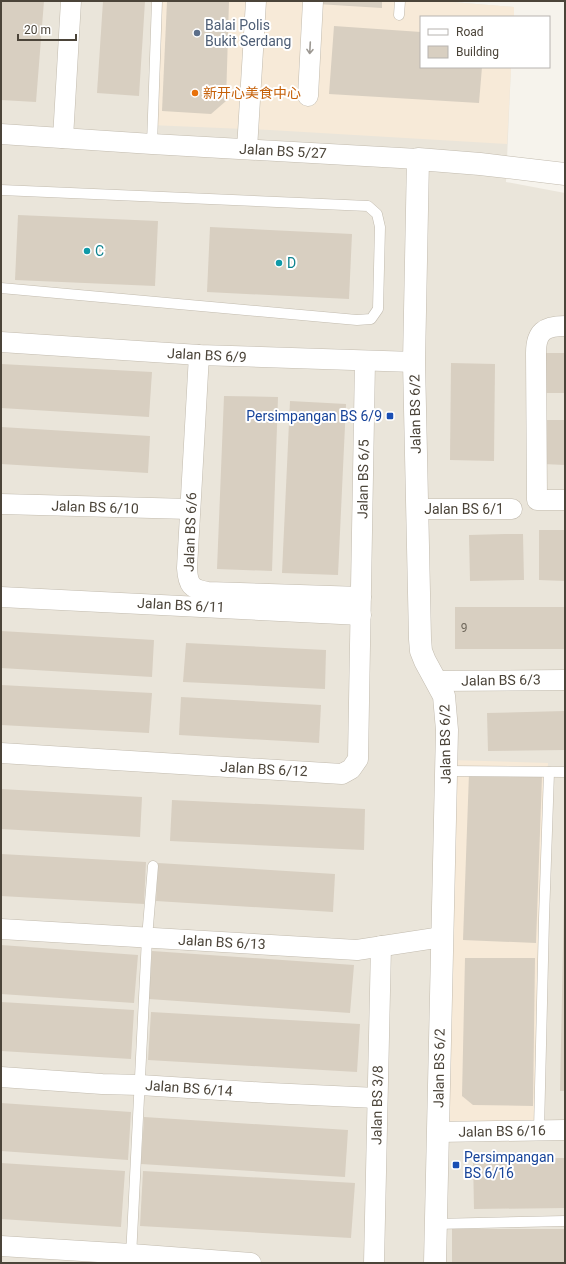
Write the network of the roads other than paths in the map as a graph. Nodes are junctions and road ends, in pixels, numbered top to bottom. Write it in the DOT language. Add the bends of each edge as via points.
graph roads {
  1 [pos="71,1"];
  2 [pos="157,1"];
  3 [pos="256,1"];
  4 [pos="313,1"];
  5 [pos="400,1"];
  6 [pos="399,15"];
  7 [pos="308,96"];
  8 [pos="1,134"];
  9 [pos="63,138"];
  10 [pos="152,144"];
  11 [pos="247,149"];
  12 [pos="418,159"];
  13 [pos="565,174"];
  14 [pos="1,190"];
  15 [pos="1,288"];
  16 [pos="560,326"];
  17 [pos="1,342"];
  18 [pos="199,355"];
  19 [pos="366,361"];
  20 [pos="414,362"];
  21 [pos="565,500"];
  22 [pos="1,504"];
  23 [pos="417,509"];
  24 [pos="512,509"];
  25 [pos="190,510"];
  26 [pos="1,597"];
  27 [pos="361,606"];
  28 [pos="565,680"];
  29 [pos="436,681"];
  30 [pos="1,753"];
  31 [pos="447,771"];
  32 [pos="549,772"];
  33 [pos="565,772"];
  34 [pos="153,866"];
  35 [pos="1,929"];
  36 [pos="442,937"];
  37 [pos="147,938"];
  38 [pos="381,946"];
  39 [pos="1,1076"];
  40 [pos="140,1085"];
  41 [pos="377,1098"];
  42 [pos="539,1130"];
  43 [pos="565,1130"];
  44 [pos="438,1132"];
  45 [pos="565,1221"];
  46 [pos="435,1224"];
  47 [pos="1,1246"];
  48 [pos="131,1258"];
  49 [pos="251,1263"];
  50 [pos="374,1263"];
  51 [pos="434,1263"];
  1 -- 9 [label="street"];
  2 -- 10 [label="lane"];
  3 -- 11 [label="street"];
  4 -- 7 [label="street, one-way"];
  5 -- 6 [label="lane"];
  8 -- 9 [label="street, Jalan BS 5/27"];
  9 -- 10 [label="street, Jalan BS 5/27"];
  10 -- 11 [label="street, Jalan BS 5/27"];
  11 -- 12 [label="street, Jalan BS 5/27"];
  12 -- 13 [label="street, Jalan BS 5/27"];
  12 -- 20 [label="street, Jalan BS 6/2"];
  14 -- 15 [label="lane" via="368,206 377,214 380,227 378,310 371,319 358,320"];
  16 -- 21 [label="street" via="545,330 538,336 536,345 538,500"];
  17 -- 18 [label="street, Jalan BS 6/9"];
  18 -- 19 [label="street, Jalan BS 6/9"];
  18 -- 25 [label="street, Jalan BS 6/6"];
  19 -- 20 [label="street, Jalan BS 6/9"];
  19 -- 27 [label="street, Jalan BS 6/5"];
  20 -- 23 [label="street, Jalan BS 6/2"];
  22 -- 25 [label="street, Jalan BS 6/10"];
  23 -- 24 [label="street, Jalan BS 6/1"];
  23 -- 29 [label="street, Jalan BS 6/2" via="421,651"];
  25 -- 27 [label="street, Jalan BS 6/6" via="188,577 190,584 198,590"];
  26 -- 27 [label="street, Jalan BS 6/11"];
  27 -- 30 [label="street, Jalan BS 6/12" via="358,759 351,769 342,774"];
  28 -- 29 [label="street, Jalan BS 6/3"];
  29 -- 31 [label="street, Jalan BS 6/2" via="444,696"];
  31 -- 32 [label="lane"];
  31 -- 36 [label="street, Jalan BS 6/2"];
  32 -- 33 [label="lane"];
  32 -- 42 [label="lane"];
  34 -- 37 [label="lane"];
  35 -- 37 [label="street, Jalan BS 6/13"];
  36 -- 38 [label="street, Jalan BS 6/13"];
  36 -- 44 [label="street, Jalan BS 6/2"];
  37 -- 38 [label="street, Jalan BS 6/13" via="358,950"];
  37 -- 40 [label="lane"];
  38 -- 41 [label="street, Jalan BS 3/8"];
  39 -- 40 [label="street, Jalan BS 6/14"];
  40 -- 41 [label="street, Jalan BS 6/14"];
  40 -- 48 [label="lane"];
  41 -- 50 [label="street, Jalan BS 3/8"];
  42 -- 43 [label="street, Jalan BS 6/16"];
  42 -- 44 [label="street, Jalan BS 6/16"];
  44 -- 46 [label="street, Jalan BS 6/2"];
  45 -- 46 [label="lane"];
  46 -- 51 [label="street, Jalan BS 6/2"];
  47 -- 48 [label="street"];
  48 -- 49 [label="street"];
}
